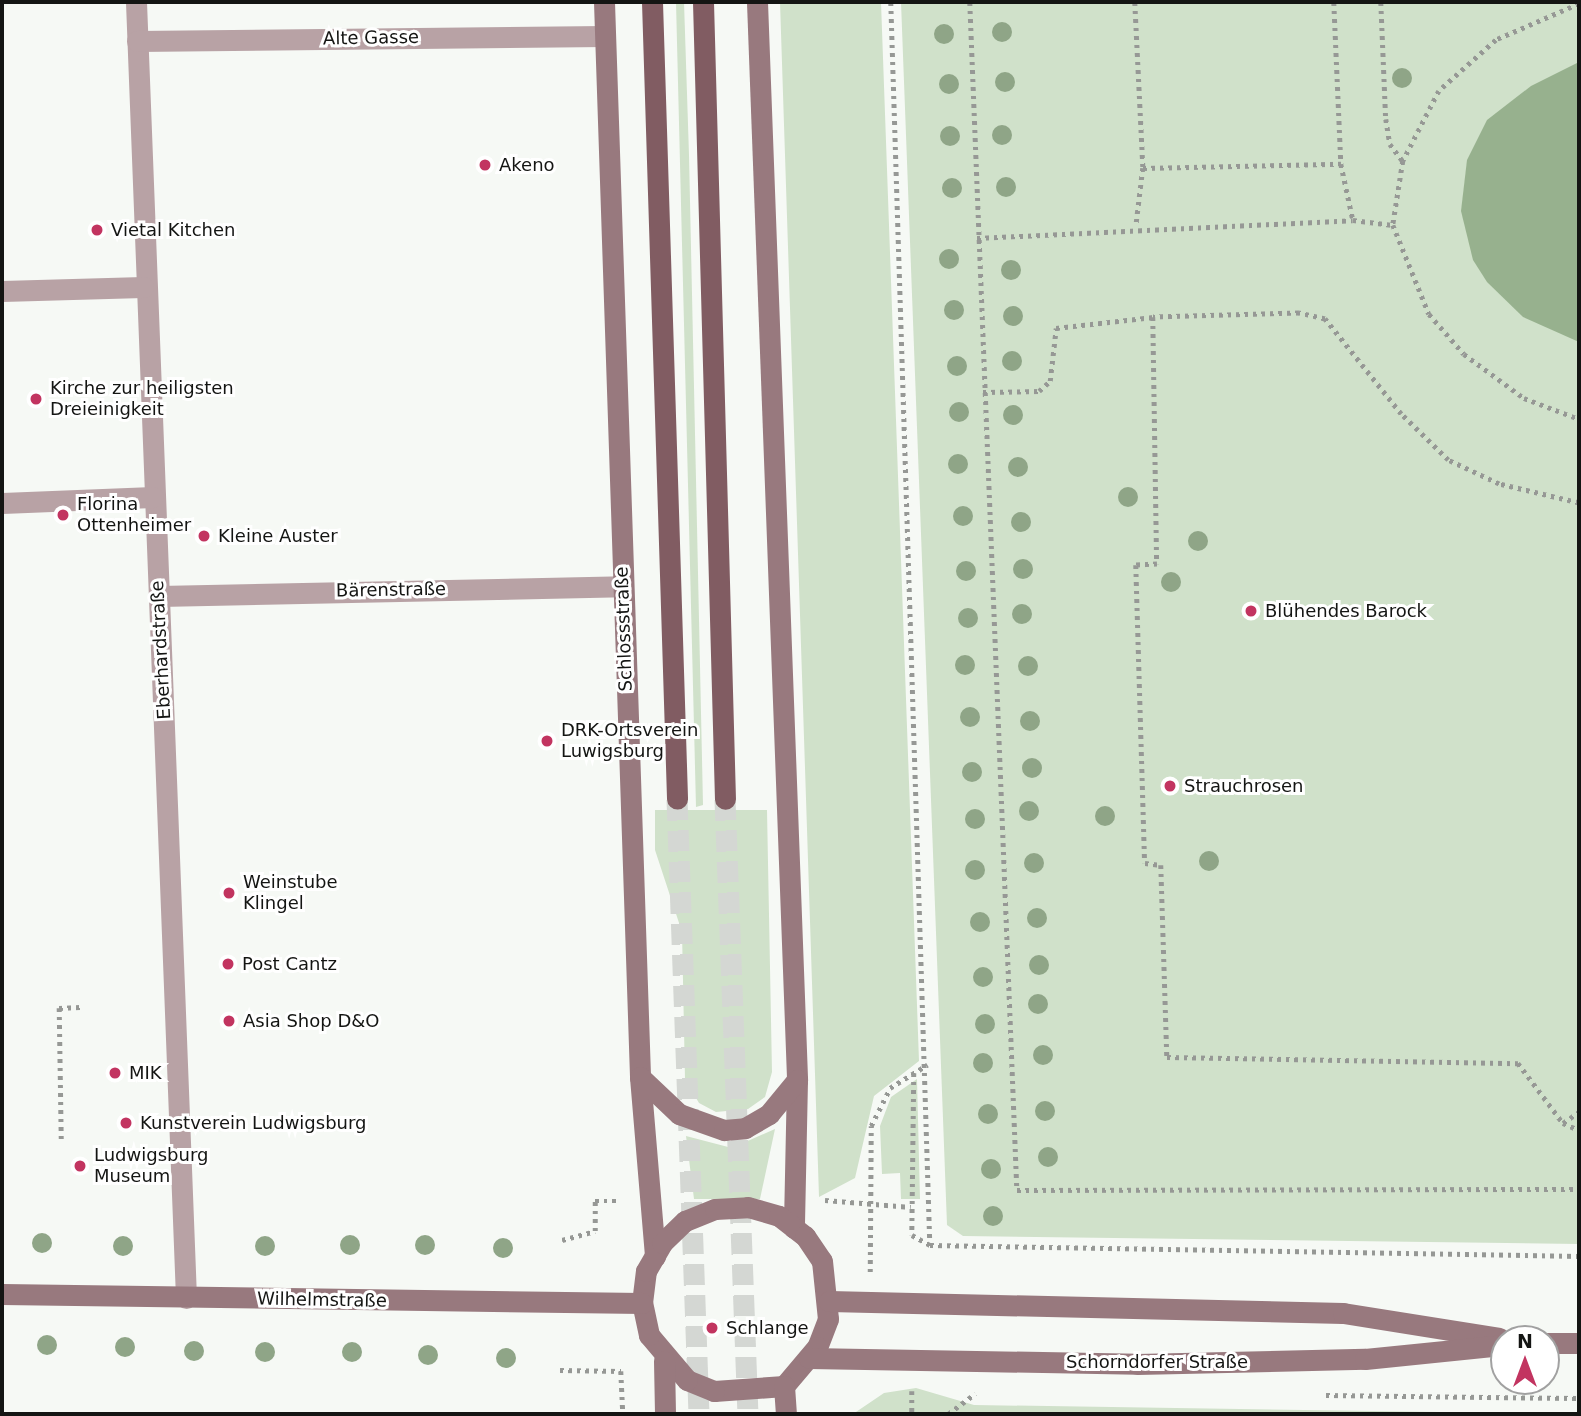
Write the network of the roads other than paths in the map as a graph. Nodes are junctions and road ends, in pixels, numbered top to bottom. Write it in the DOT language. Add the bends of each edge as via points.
graph roads {
  1 [pos="136,2"];
  2 [pos="604,2"];
  3 [pos="652,2"];
  4 [pos="704,2"];
  5 [pos="757,2"];
  6 [pos="605,36"];
  7 [pos="138,41"];
  8 [pos="143,287"];
  9 [pos="2,291"];
  10 [pos="153,497"];
  11 [pos="2,503"];
  12 [pos="623,586"];
  13 [pos="159,596"];
  14 [pos="677,799"];
  15 [pos="726,799"];
  16 [pos="640,1077"];
  17 [pos="797,1080"];
  18 [pos="794,1228"];
  19 [pos="655,1256"];
  20 [pos="2,1294"];
  21 [pos="186,1298"];
  22 [pos="829,1301"];
  23 [pos="642,1303"];
  24 [pos="1490,1336"];
  25 [pos="1560,1343"];
  26 [pos="1579,1343"];
  27 [pos="1490,1346"];
  28 [pos="809,1358"];
  29 [pos="664,1360"];
  30 [pos="784,1386"];
  31 [pos="665,1414"];
  32 [pos="786,1414"];
  1 -- 7 [label="street, Eberhardstraße"];
  2 -- 6 [label="main road, Schlossstraße"];
  3 -- 14 [label="main road"];
  4 -- 15 [label="main road"];
  5 -- 17 [label="main road"];
  6 -- 7 [label="street, Alte Gasse"];
  6 -- 12 [label="main road, Schlossstraße"];
  7 -- 8 [label="street, Eberhardstraße"];
  8 -- 9 [label="street"];
  8 -- 10 [label="street, Eberhardstraße"];
  10 -- 11 [label="street"];
  10 -- 13 [label="street, Eberhardstraße"];
  12 -- 13 [label="street, Bärenstraße"];
  12 -- 16 [label="main road, Schlossstraße"];
  13 -- 21 [label="street, Eberhardstraße"];
  16 -- 17 [label="main road" via="679,1114 724,1130 745,1128 769,1114"];
  16 -- 19 [label="main road, Schlossstraße"];
  17 -- 18 [label="main road"];
  18 -- 19 [label="main road" via="748,1207 715,1209 685,1221"];
  18 -- 22 [label="main road" via="822,1261"];
  19 -- 23 [label="main road"];
  20 -- 21 [label="main road, Wilhelmstraße"];
  21 -- 23 [label="main road, Wilhelmstraße"];
  22 -- 24 [label="main road" via="1343,1313"];
  22 -- 28 [label="main road" via="828,1319"];
  23 -- 29 [label="main road" via="649,1335"];
  25 -- 26 [label="main road"];
  27 -- 28 [label="main road, Schorndorfer Straße" via="1364,1359 1151,1364"];
  28 -- 30 [label="main road"];
  29 -- 30 [label="main road" via="687,1380 715,1391"];
  29 -- 31 [label="main road"];
  30 -- 32 [label="main road"];
}
